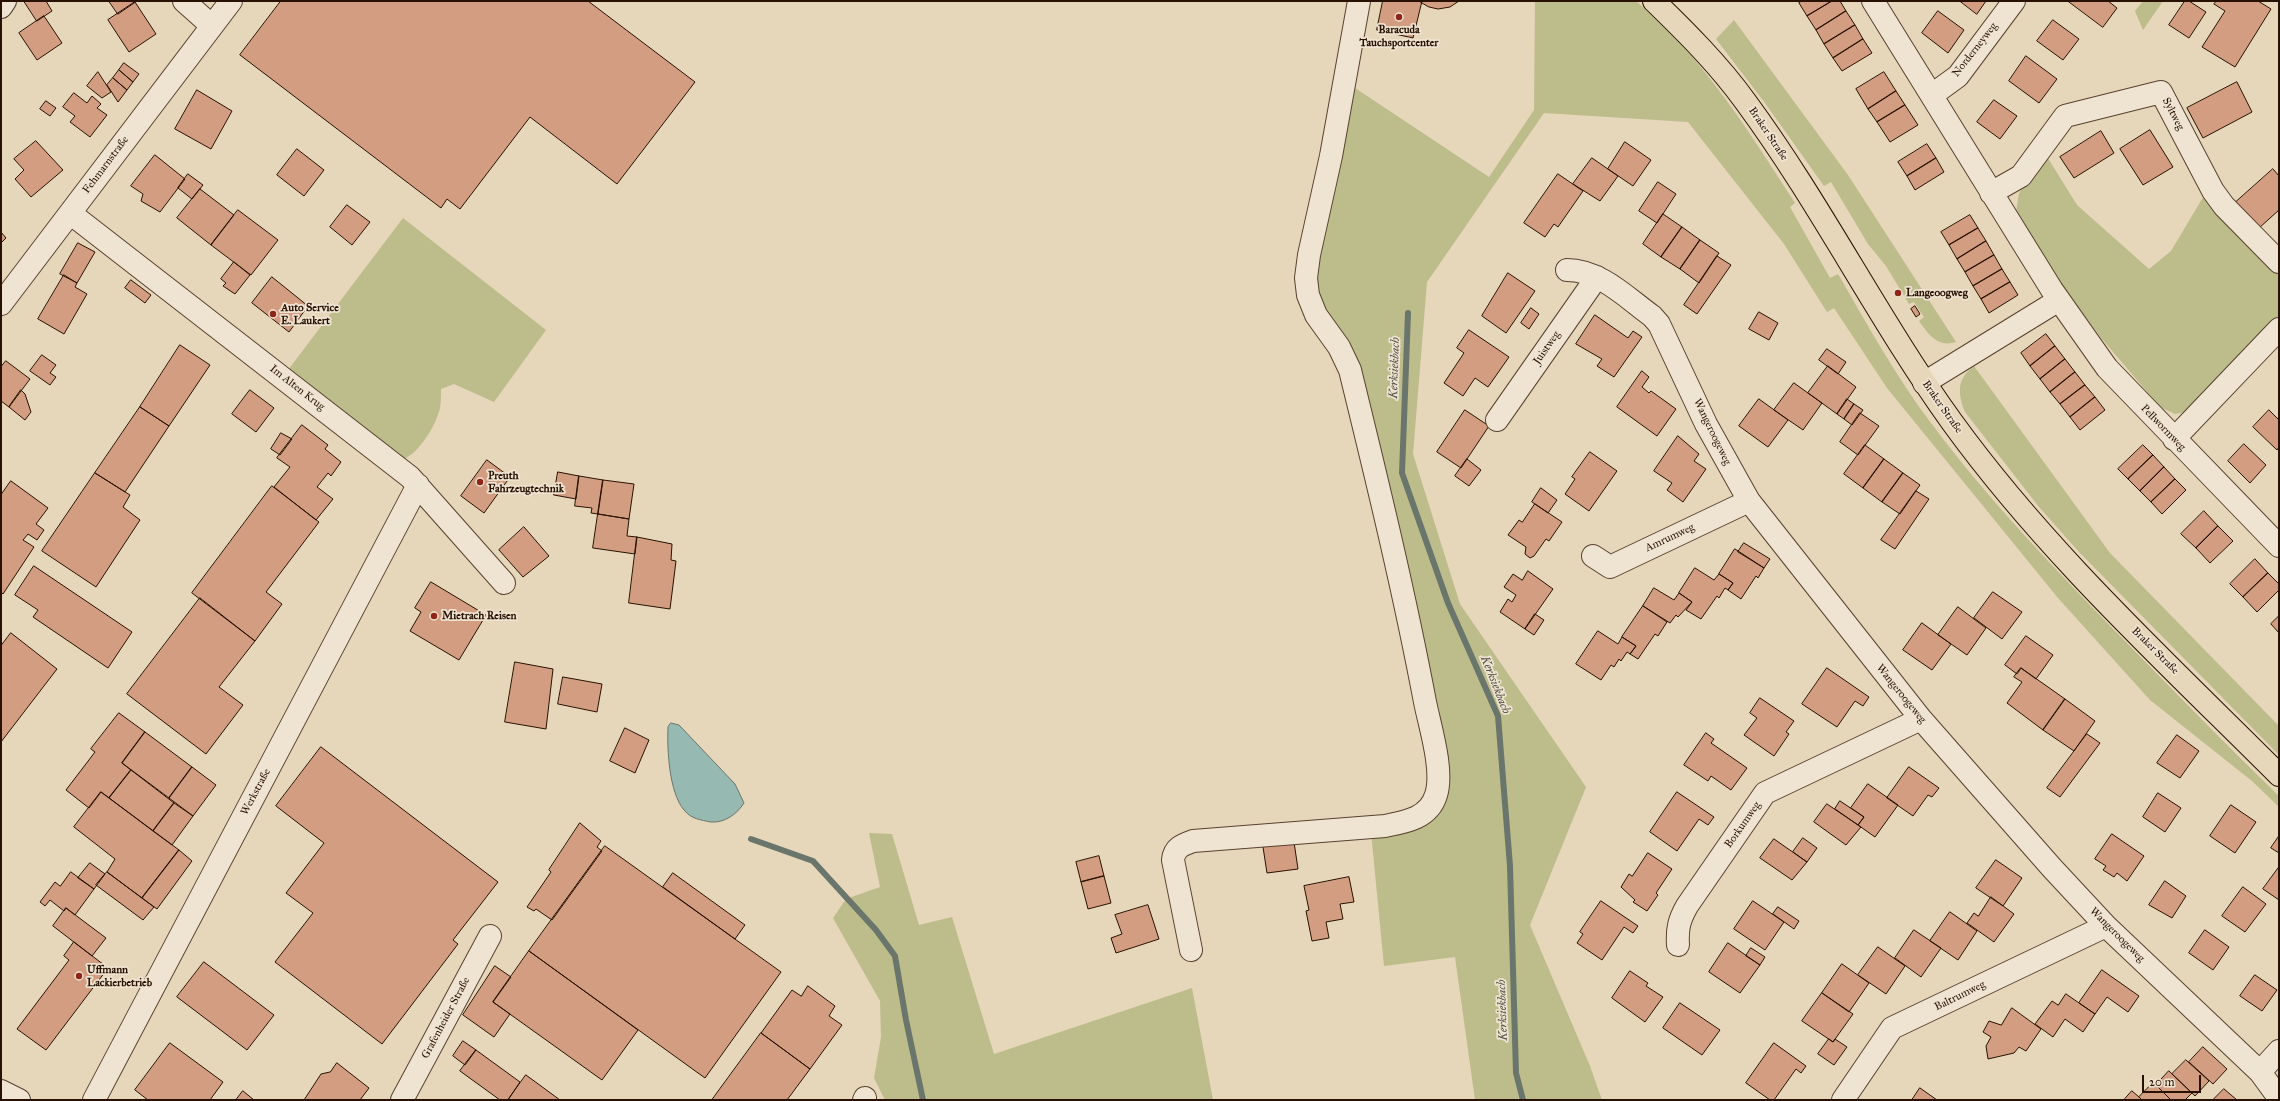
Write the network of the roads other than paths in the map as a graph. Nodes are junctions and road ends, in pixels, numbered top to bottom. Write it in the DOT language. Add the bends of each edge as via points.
graph roads {
  1 [pos="5,1"];
  2 [pos="184,1"];
  3 [pos="231,1"];
  4 [pos="1360,1"];
  5 [pos="1654,1"];
  6 [pos="1873,1"];
  7 [pos="2014,1"];
  8 [pos="1,7"];
  9 [pos="212,26"];
  10 [pos="1932,95"];
  11 [pos="1991,193"];
  12 [pos="70,213"];
  13 [pos="2279,262"];
  14 [pos="1567,270"];
  15 [pos="1597,277"];
  16 [pos="2059,300"];
  17 [pos="1,304"];
  18 [pos="2279,329"];
  19 [pos="1924,382"];
  20 [pos="1497,420"];
  21 [pos="2174,439"];
  22 [pos="418,485"];
  23 [pos="1749,501"];
  24 [pos="2279,546"];
  25 [pos="1593,556"];
  26 [pos="504,583"];
  27 [pos="1921,719"];
  28 [pos="2279,775"];
  29 [pos="2106,926"];
  30 [pos="490,936"];
  31 [pos="1678,945"];
  32 [pos="1191,950"];
  33 [pos="2279,1051"];
  34 [pos="2260,1072"];
  35 [pos="1,1091"];
  36 [pos="2279,1098"];
  37 [pos="19,1100"];
  38 [pos="94,1100"];
  39 [pos="402,1100"];
  40 [pos="1843,1100"];
  1 -- 8 [label="street"];
  2 -- 9 [label="street"];
  3 -- 9 [label="street, Fehmarnstraße"];
  4 -- 32 [label="street" via="1306,278 1308,295 1316,315 1339,347 1350,370 1410,621 1435,752 1438,779 1436,795 1423,814 1409,822 1193,841 1183,845 1177,849 1173,860"];
  5 -- 19 [label="main road, Braker Straße" via="1688,35 1744,100 1813,202"];
  6 -- 10 [label="street"];
  7 -- 10 [label="street, Norderneyweg" via="1958,76"];
  9 -- 12 [label="street, Fehmarnstraße"];
  10 -- 11 [label="street"];
  11 -- 13 [label="street, Syltweg" via="2021,176 2065,116 2161,92 2213,191 2224,206"];
  11 -- 16 [label="street"];
  12 -- 17 [label="street, Fehmarnstraße"];
  12 -- 22 [label="street, Im Alten Krug" via="382,454"];
  14 -- 15 [label="street, Wangeroogeweg" via="1587,271"];
  15 -- 20 [label="street, Juistweg"];
  15 -- 23 [label="street, Wangeroogeweg" via="1660,324 1709,430"];
  16 -- 19 [label="street"];
  16 -- 21 [label="street, Pellwormweg" via="2107,368"];
  18 -- 21 [label="street"];
  19 -- 28 [label="main road, Braker Straße" via="1980,458 2041,532"];
  21 -- 24 [label="street, Pellwormweg"];
  22 -- 26 [label="street, Im Alten Krug"];
  22 -- 38 [label="street, Werkstraße"];
  23 -- 25 [label="street, Amrumweg" via="1610,567"];
  23 -- 27 [label="street, Wangeroogeweg"];
  27 -- 29 [label="street, Wangeroogeweg"];
  27 -- 31 [label="street, Borkumweg" via="1765,793 1686,906 1677,930"];
  29 -- 34 [label="street, Wangeroogeweg"];
  29 -- 40 [label="street, Baltrumweg" via="1892,1028"];
  30 -- 39 [label="street, Grafenheider Straße"];
  33 -- 34 [label="street"];
  34 -- 36 [label="street, Wangeroogeweg"];
  35 -- 37 [label="street"];
}
